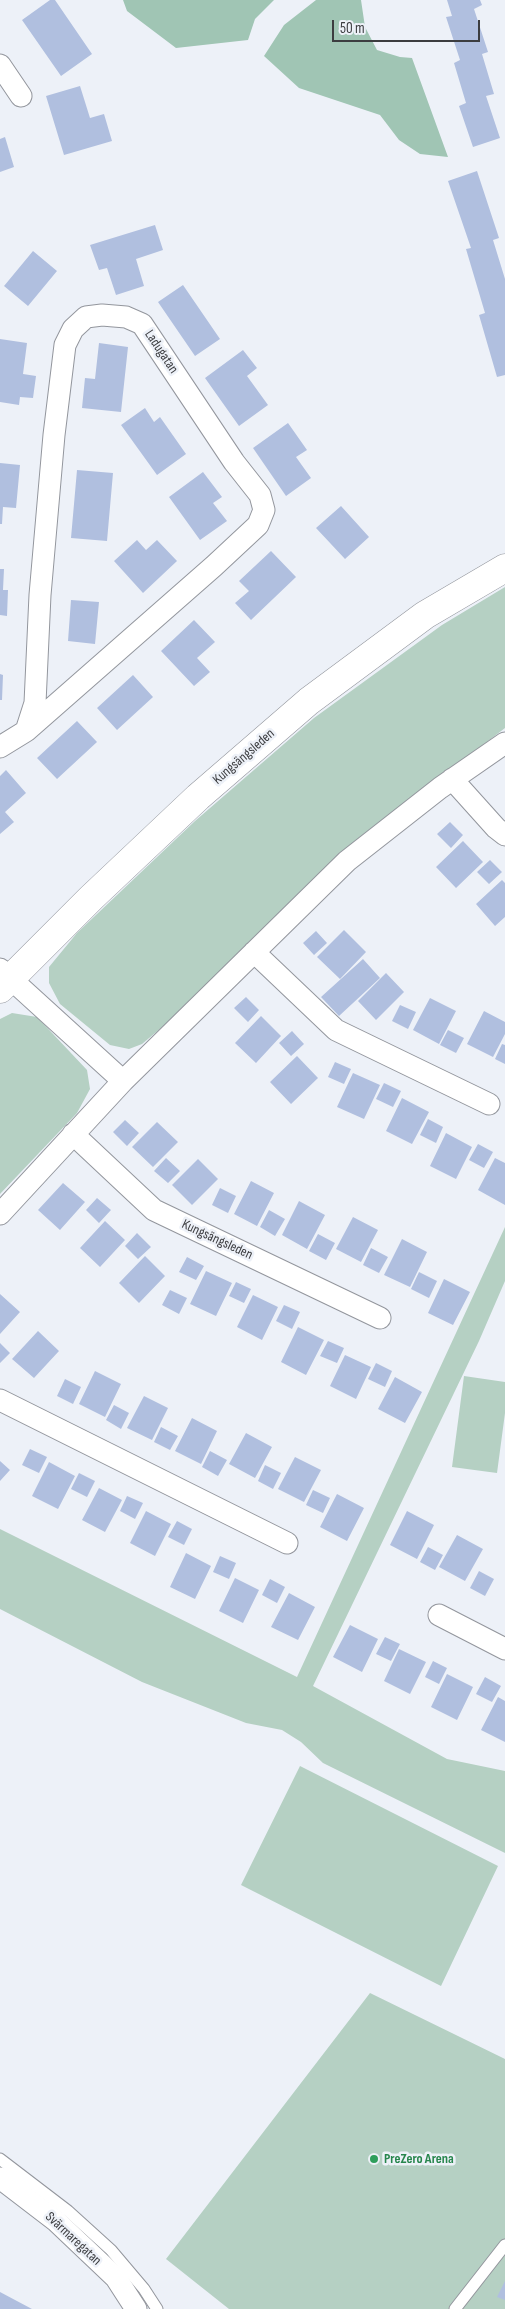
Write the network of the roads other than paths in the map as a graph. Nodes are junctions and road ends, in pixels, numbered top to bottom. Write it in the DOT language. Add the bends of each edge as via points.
graph roads {
  1 [pos="0,65"];
  2 [pos="21,96"];
  3 [pos="505,568"];
  4 [pos="26,731"];
  5 [pos="505,743"];
  6 [pos="0,747"];
  7 [pos="452,779"];
  8 [pos="505,835"];
  9 [pos="254,952"];
  10 [pos="3,979"];
  11 [pos="123,1081"];
  12 [pos="489,1104"];
  13 [pos="74,1134"];
  14 [pos="0,1214"];
  15 [pos="380,1318"];
  16 [pos="0,1400"];
  17 [pos="287,1543"];
  18 [pos="440,1615"];
  19 [pos="505,1649"];
  20 [pos="0,2158"];
  21 [pos="0,2178"];
  22 [pos="505,2245"];
  23 [pos="136,2309"];
  24 [pos="157,2309"];
  25 [pos="455,2309"];
  1 -- 2 [label="street"];
  3 -- 10 [label="main road, Kungsängsleden" via="425,615 309,701 198,797"];
  4 -- 4 [label="street, Ladugatan" via="214,566 258,525 264,510 260,495 234,462 142,324 126,317 86,317 73,329 65,345 41,585 35,703"];
  4 -- 6 [label="street, Ladugatan"];
  5 -- 7 [label="street"];
  7 -- 8 [label="street"];
  7 -- 9 [label="street" via="347,861"];
  9 -- 11 [label="street"];
  9 -- 12 [label="street" via="336,1030"];
  10 -- 11 [label="street, Kungsängsleden"];
  11 -- 13 [label="street"];
  13 -- 14 [label="street"];
  13 -- 15 [label="street, Kungsängsleden" via="154,1210"];
  16 -- 17 [label="street"];
  18 -- 19 [label="street"];
  20 -- 24 [label="lane" via="68,2210 111,2250"];
  21 -- 23 [label="street, Svärmaregatan" via="56,2221 116,2278"];
  22 -- 25 [label="lane"];
}
